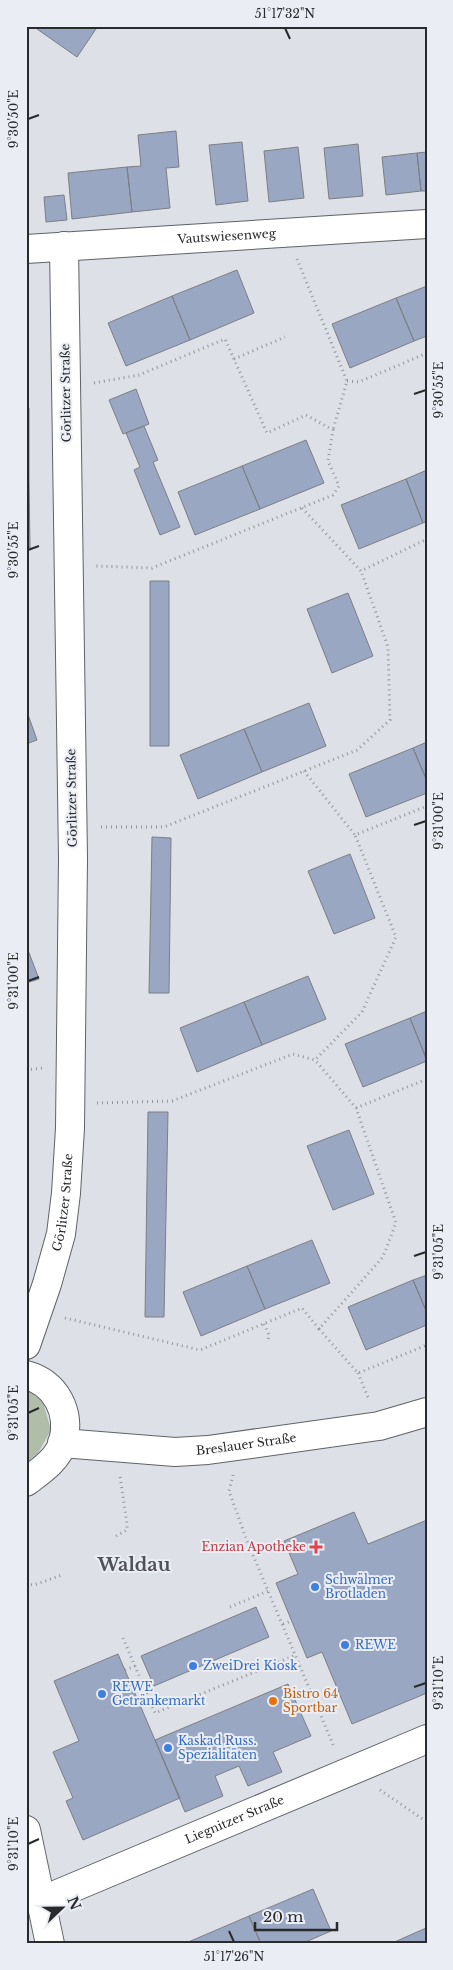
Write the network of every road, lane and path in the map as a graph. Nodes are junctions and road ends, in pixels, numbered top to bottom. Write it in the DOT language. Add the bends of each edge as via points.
graph roads {
  1 [pos="427,224"];
  2 [pos="287,232"];
  3 [pos="64,246"];
  4 [pos="26,248"];
  5 [pos="285,337"];
  6 [pos="427,353"];
  7 [pos="234,358"];
  8 [pos="347,381"];
  9 [pos="67,388"];
  10 [pos="333,430"];
  11 [pos="302,508"];
  12 [pos="427,539"];
  13 [pos="69,565"];
  14 [pos="361,571"];
  15 [pos="304,772"];
  16 [pos="427,806"];
  17 [pos="73,827"];
  18 [pos="355,835"];
  19 [pos="315,1060"];
  20 [pos="427,1080"];
  21 [pos="71,1104"];
  22 [pos="356,1108"];
  23 [pos="38,1312"];
  24 [pos="264,1324"];
  25 [pos="319,1329"];
  26 [pos="268,1340"];
  27 [pos="26,1345"];
  28 [pos="427,1345"];
  29 [pos="26,1375"];
  30 [pos="427,1412"];
  31 [pos="62,1443"];
  32 [pos="240,1445"];
  33 [pos="119,1448"];
  34 [pos="26,1482"];
  35 [pos="116,1536"];
  36 [pos="62,1574"];
  37 [pos="26,1584"];
  38 [pos="268,1591"];
  39 [pos="230,1606"];
  40 [pos="291,1621"];
  41 [pos="283,1624"];
  42 [pos="123,1638"];
  43 [pos="296,1655"];
  44 [pos="135,1666"];
  45 [pos="125,1670"];
  46 [pos="427,1739"];
  47 [pos="349,1772"];
  48 [pos="427,1822"];
  49 [pos="26,1830"];
  50 [pos="42,1901"];
  51 [pos="50,1944"];
  1 -- 2 [label="street, Vautswiesenweg"];
  2 -- 3 [label="street, Vautswiesenweg"];
  2 -- 8 [label="path"];
  3 -- 4 [label="street, Vautswiesenweg"];
  3 -- 9 [label="street, Görlitzer Straße"];
  5 -- 7 [label="path"];
  6 -- 8 [label="path" via="359,382"];
  7 -- 9 [label="path" via="225,339 139,375"];
  7 -- 10 [label="path" via="266,433 306,415"];
  8 -- 10 [label="path"];
  9 -- 13 [label="street, Görlitzer Straße"];
  10 -- 11 [label="path" via="328,460 339,486 333,495"];
  11 -- 13 [label="path" via="152,568"];
  11 -- 14 [label="path"];
  12 -- 14 [label="path"];
  13 -- 17 [label="street, Görlitzer Straße"];
  14 -- 15 [label="path" via="388,647 390,720 357,750"];
  15 -- 17 [label="path" via="164,826"];
  15 -- 18 [label="path"];
  16 -- 18 [label="path"];
  17 -- 21 [label="street, Görlitzer Straße"];
  18 -- 19 [label="path" via="396,938 362,1012"];
  19 -- 21 [label="path" via="293,1054 172,1101"];
  19 -- 22 [label="path"];
  20 -- 22 [label="path"];
  21 -- 23 [label="street, Görlitzer Straße" via="61,1234"];
  22 -- 25 [label="path" via="396,1223 383,1257"];
  23 -- 24 [label="path" via="200,1350"];
  23 -- 27 [label="street, Görlitzer Straße"];
  24 -- 25 [label="path" via="302,1308"];
  24 -- 26 [label="path"];
  25 -- 28 [label="path" via="358,1373"];
  29 -- 31 [label="street" via="39,1379 52,1389 60,1402 64,1419"];
  30 -- 32 [label="street, Breslauer Straße" via="379,1426"];
  31 -- 33 [label="street, Breslauer Straße"];
  31 -- 34 [label="street" via="50,1463"];
  32 -- 33 [label="street, Breslauer Straße" via="175,1452"];
  32 -- 38 [label="path" via="229,1491"];
  33 -- 35 [label="path" via="120,1480 128,1524 127,1530"];
  36 -- 37 [label="path" via="34,1585"];
  38 -- 39 [label="path"];
  38 -- 41 [label="path"];
  40 -- 41 [label="path"];
  41 -- 43 [label="path"];
  42 -- 44 [label="path"];
  43 -- 44 [label="path" via="155,1713"];
  43 -- 47 [label="path"];
  44 -- 45 [label="path"];
  46 -- 47 [label="street, Liegnitzer Straße"];
  47 -- 48 [label="path"];
  47 -- 50 [label="street, Liegnitzer Straße"];
  49 -- 50 [label="street"];
  50 -- 51 [label="street"];
}
